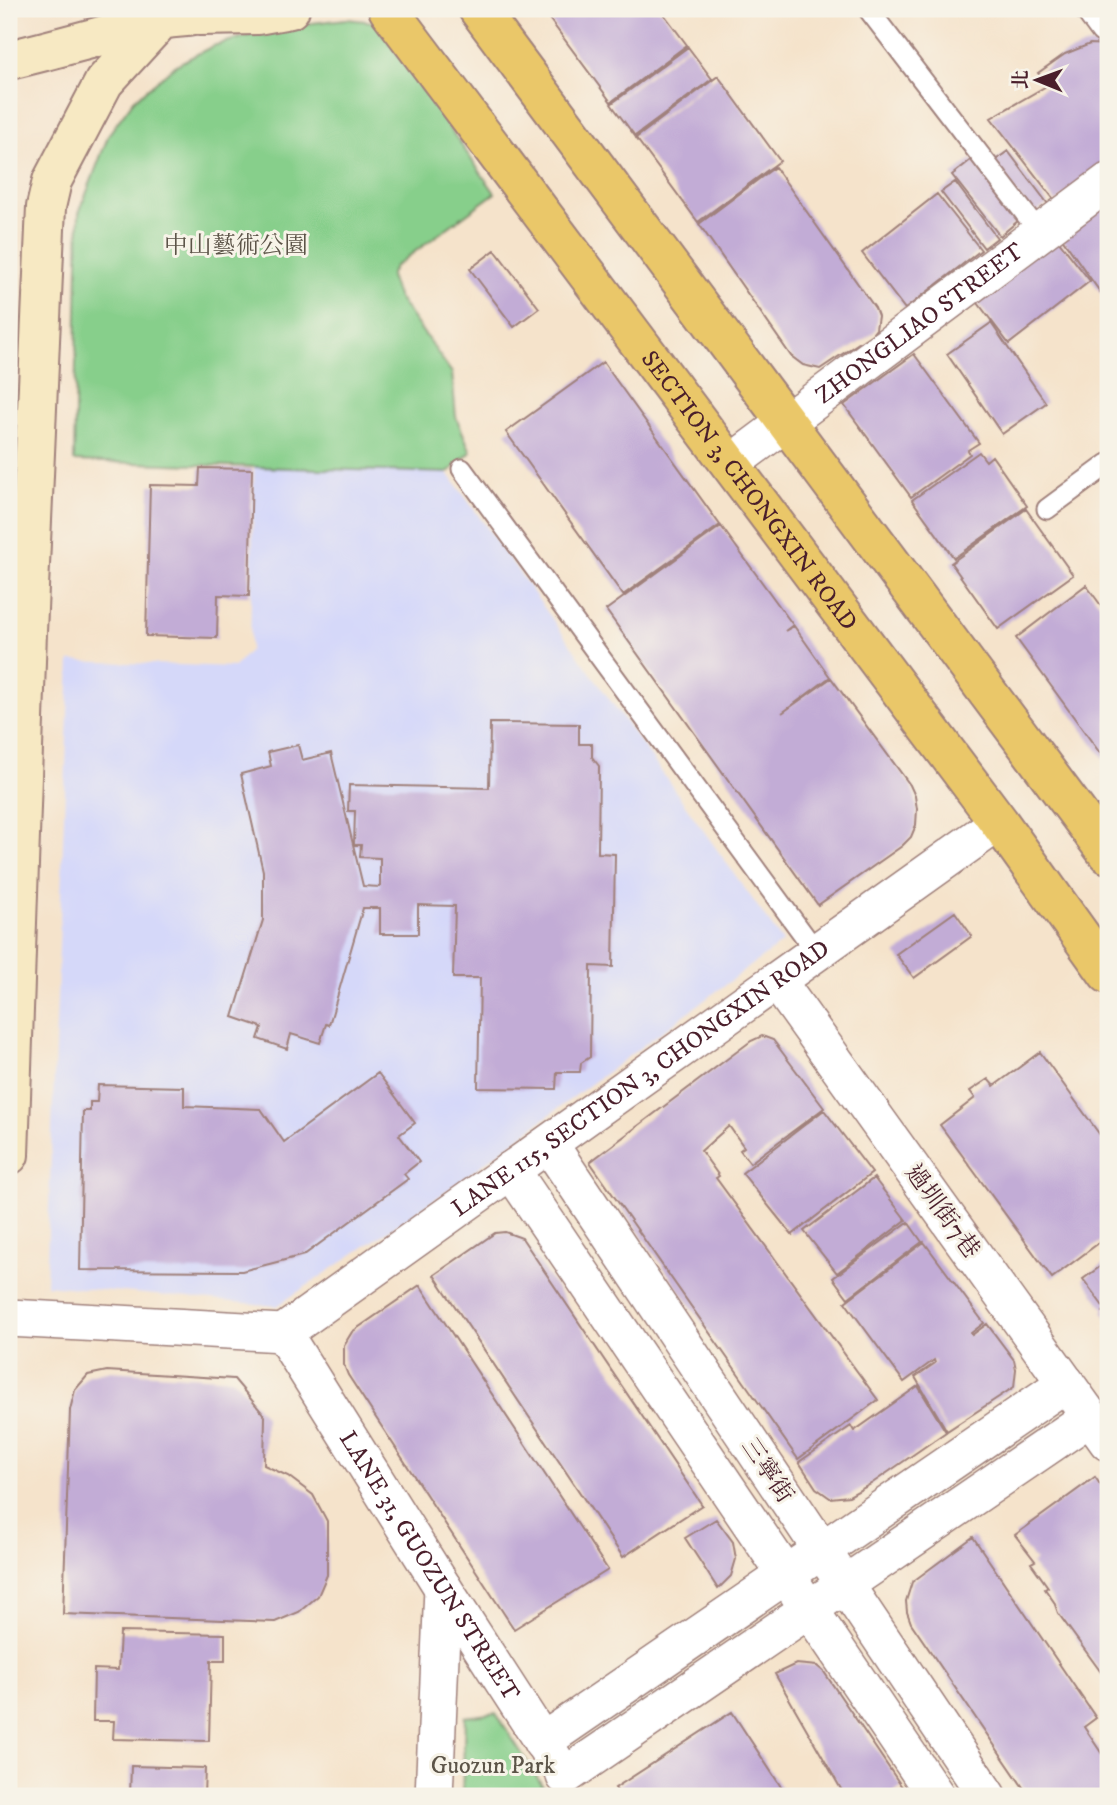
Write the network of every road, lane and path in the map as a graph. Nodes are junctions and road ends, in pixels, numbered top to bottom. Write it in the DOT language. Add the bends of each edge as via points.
graph roads {
  1 [pos="107,9"];
  2 [pos="290,9"];
  3 [pos="388,9"];
  4 [pos="478,9"];
  5 [pos="868,9"];
  6 [pos="1084,9"];
  7 [pos="190,15"];
  8 [pos="1101,32"];
  9 [pos="9,60"];
  10 [pos="1108,182"];
  11 [pos="1040,233"];
  12 [pos="786,422"];
  13 [pos="730,464"];
  14 [pos="1108,464"];
  15 [pos="462,469"];
  16 [pos="1047,509"];
  17 [pos="999,822"];
  18 [pos="1108,854"];
  19 [pos="817,953"];
  20 [pos="1108,974"];
  21 [pos="777,981"];
  22 [pos="549,1144"];
  23 [pos="9,1154"];
  24 [pos="511,1170"];
  25 [pos="9,1318"];
  26 [pos="284,1333"];
  27 [pos="1066,1382"];
  28 [pos="1099,1430"];
  29 [pos="822,1550"];
  30 [pos="786,1574"];
  31 [pos="845,1585"];
  32 [pos="443,1588"];
  33 [pos="809,1609"];
  34 [pos="542,1742"];
  35 [pos="571,1786"];
  36 [pos="434,1796"];
  37 [pos="936,1796"];
  38 [pos="988,1796"];
  1 -- 7 [label="street"];
  2 -- 7 [label="street" via="257,15"];
  3 -- 13 [label="main road, SECTION 3, CHONGXIN ROAD"];
  4 -- 12 [label="main road"];
  5 -- 11 [label="lane"];
  6 -- 8 [label="lane"];
  7 -- 9 [label="street"];
  7 -- 23 [label="street" via="104,82 52,181 46,207"];
  10 -- 11 [label="street, ZHONGLIAO STREET"];
  11 -- 12 [label="street, ZHONGLIAO STREET"];
  12 -- 13 [label="street, ZHONGLIAO STREET"];
  12 -- 18 [label="main road"];
  13 -- 17 [label="main road, SECTION 3, CHONGXIN ROAD"];
  14 -- 16 [label="lane"];
  15 -- 19 [label="lane"];
  17 -- 19 [label="street, LANE 115, SECTION 3, CHONGXIN ROAD"];
  17 -- 20 [label="main road, SECTION 3, CHONGXIN ROAD"];
  19 -- 21 [label="street, LANE 115, SECTION 3, CHONGXIN ROAD"];
  21 -- 22 [label="street, LANE 115, SECTION 3, CHONGXIN ROAD"];
  21 -- 27 [label="street, 過圳街7巷"];
  22 -- 24 [label="street, LANE 115, SECTION 3, CHONGXIN ROAD"];
  22 -- 29 [label="street, 三寧街"];
  24 -- 26 [label="street, LANE 115, SECTION 3, CHONGXIN ROAD"];
  24 -- 30 [label="street, 三寧街"];
  25 -- 26 [label="street"];
  26 -- 32 [label="street, LANE 31, GUOZUN STREET"];
  27 -- 28 [label="street, 過圳街7巷"];
  27 -- 29 [label="street"];
  28 -- 31 [label="street"];
  29 -- 30 [label="street"];
  29 -- 31 [label="street, 三寧街"];
  30 -- 33 [label="street, 三寧街"];
  30 -- 34 [label="street"];
  31 -- 33 [label="street"];
  31 -- 38 [label="street, 三寧街"];
  32 -- 34 [label="street, LANE 31, GUOZUN STREET"];
  32 -- 36 [label="street"];
  33 -- 35 [label="street"];
  33 -- 37 [label="street, 三寧街"];
  34 -- 35 [label="street, LANE 31, GUOZUN STREET"];
}
